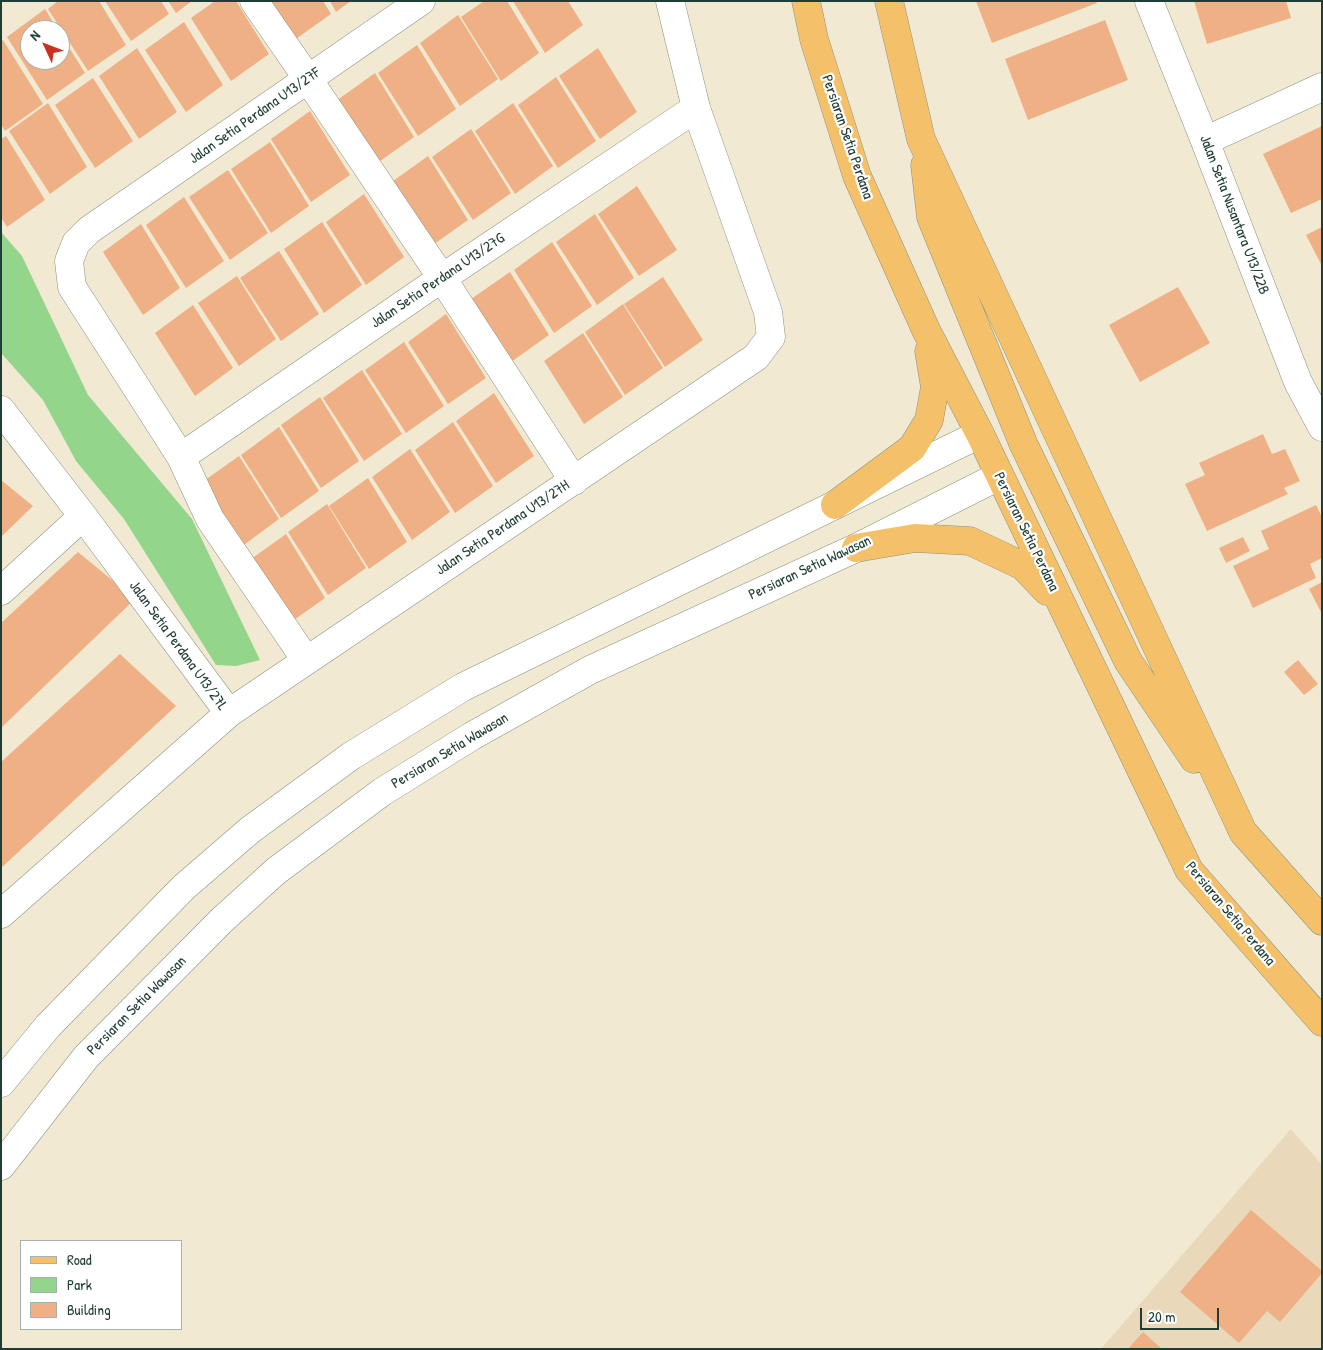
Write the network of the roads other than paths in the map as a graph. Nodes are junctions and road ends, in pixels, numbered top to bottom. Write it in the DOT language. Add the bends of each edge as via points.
graph roads {
  1 [pos="254,1"];
  2 [pos="421,1"];
  3 [pos="670,1"];
  4 [pos="806,1"];
  5 [pos="889,1"];
  6 [pos="1149,1"];
  7 [pos="308,79"];
  8 [pos="1322,87"];
  9 [pos="696,108"];
  10 [pos="921,139"];
  11 [pos="1206,141"];
  12 [pos="442,278"];
  13 [pos="926,330"];
  14 [pos="1,410"];
  15 [pos="1322,427"];
  16 [pos="980,434"];
  17 [pos="1023,443"];
  18 [pos="181,457"];
  19 [pos="999,476"];
  20 [pos="574,481"];
  21 [pos="835,505"];
  22 [pos="83,516"];
  23 [pos="856,548"];
  24 [pos="1,591"];
  25 [pos="1062,606"];
  26 [pos="306,660"];
  27 [pos="230,713"];
  28 [pos="1243,832"];
  29 [pos="1,914"];
  30 [pos="1322,921"];
  31 [pos="1322,1022"];
  32 [pos="1,1083"];
  33 [pos="1,1166"];
  1 -- 7 [label="street"];
  2 -- 7 [label="street, Jalan Setia Perdana U13/27F"];
  3 -- 9 [label="street"];
  4 -- 13 [label="main road, Persiaran Setia Perdana" via="814,39 857,176"];
  5 -- 10 [label="main road"];
  6 -- 11 [label="street, Jalan Setia Nusantara U13/22B"];
  7 -- 12 [label="street"];
  7 -- 18 [label="street, Jalan Setia Perdana U13/27F" via="89,230 76,243 69,261 72,287"];
  8 -- 11 [label="street"];
  9 -- 12 [label="street, Jalan Setia Perdana U13/27G"];
  9 -- 20 [label="street, Jalan Setia Perdana U13/27H" via="768,312 771,337 756,357"];
  10 -- 17 [label="main road" via="931,217"];
  10 -- 28 [label="main road"];
  11 -- 15 [label="street, Jalan Setia Nusantara U13/22B" via="1298,382"];
  12 -- 18 [label="street, Jalan Setia Perdana U13/27G"];
  12 -- 20 [label="street"];
  13 -- 16 [label="main road, Persiaran Setia Perdana"];
  13 -- 21 [label="main road" via="935,387 929,420 912,448"];
  14 -- 22 [label="street, Jalan Setia Perdana U13/27L"];
  16 -- 17 [label="main road"];
  16 -- 19 [label="main road, Persiaran Setia Perdana"];
  16 -- 21 [label="street"];
  17 -- 19 [label="main road"];
  17 -- 28 [label="main road" via="1128,661"];
  18 -- 26 [label="street, Jalan Setia Perdana U13/27F" via="210,519"];
  19 -- 23 [label="street, Persiaran Setia Wawasan"];
  19 -- 25 [label="main road, Persiaran Setia Perdana"];
  20 -- 26 [label="street, Jalan Setia Perdana U13/27H"];
  21 -- 32 [label="street" via="463,687 351,756 250,830 184,887 48,1026"];
  22 -- 24 [label="street"];
  22 -- 27 [label="street, Jalan Setia Perdana U13/27L"];
  23 -- 25 [label="main road" via="915,538 970,541 1023,566"];
  23 -- 33 [label="street, Persiaran Setia Wawasan" via="590,670 472,736 382,792 276,871 222,920 86,1057"];
  25 -- 31 [label="main road, Persiaran Setia Perdana" via="1188,870"];
  26 -- 27 [label="street, Jalan Setia Perdana U13/27H"];
  27 -- 29 [label="street, Jalan Setia Perdana U13/27L"];
  28 -- 30 [label="main road"];
}
